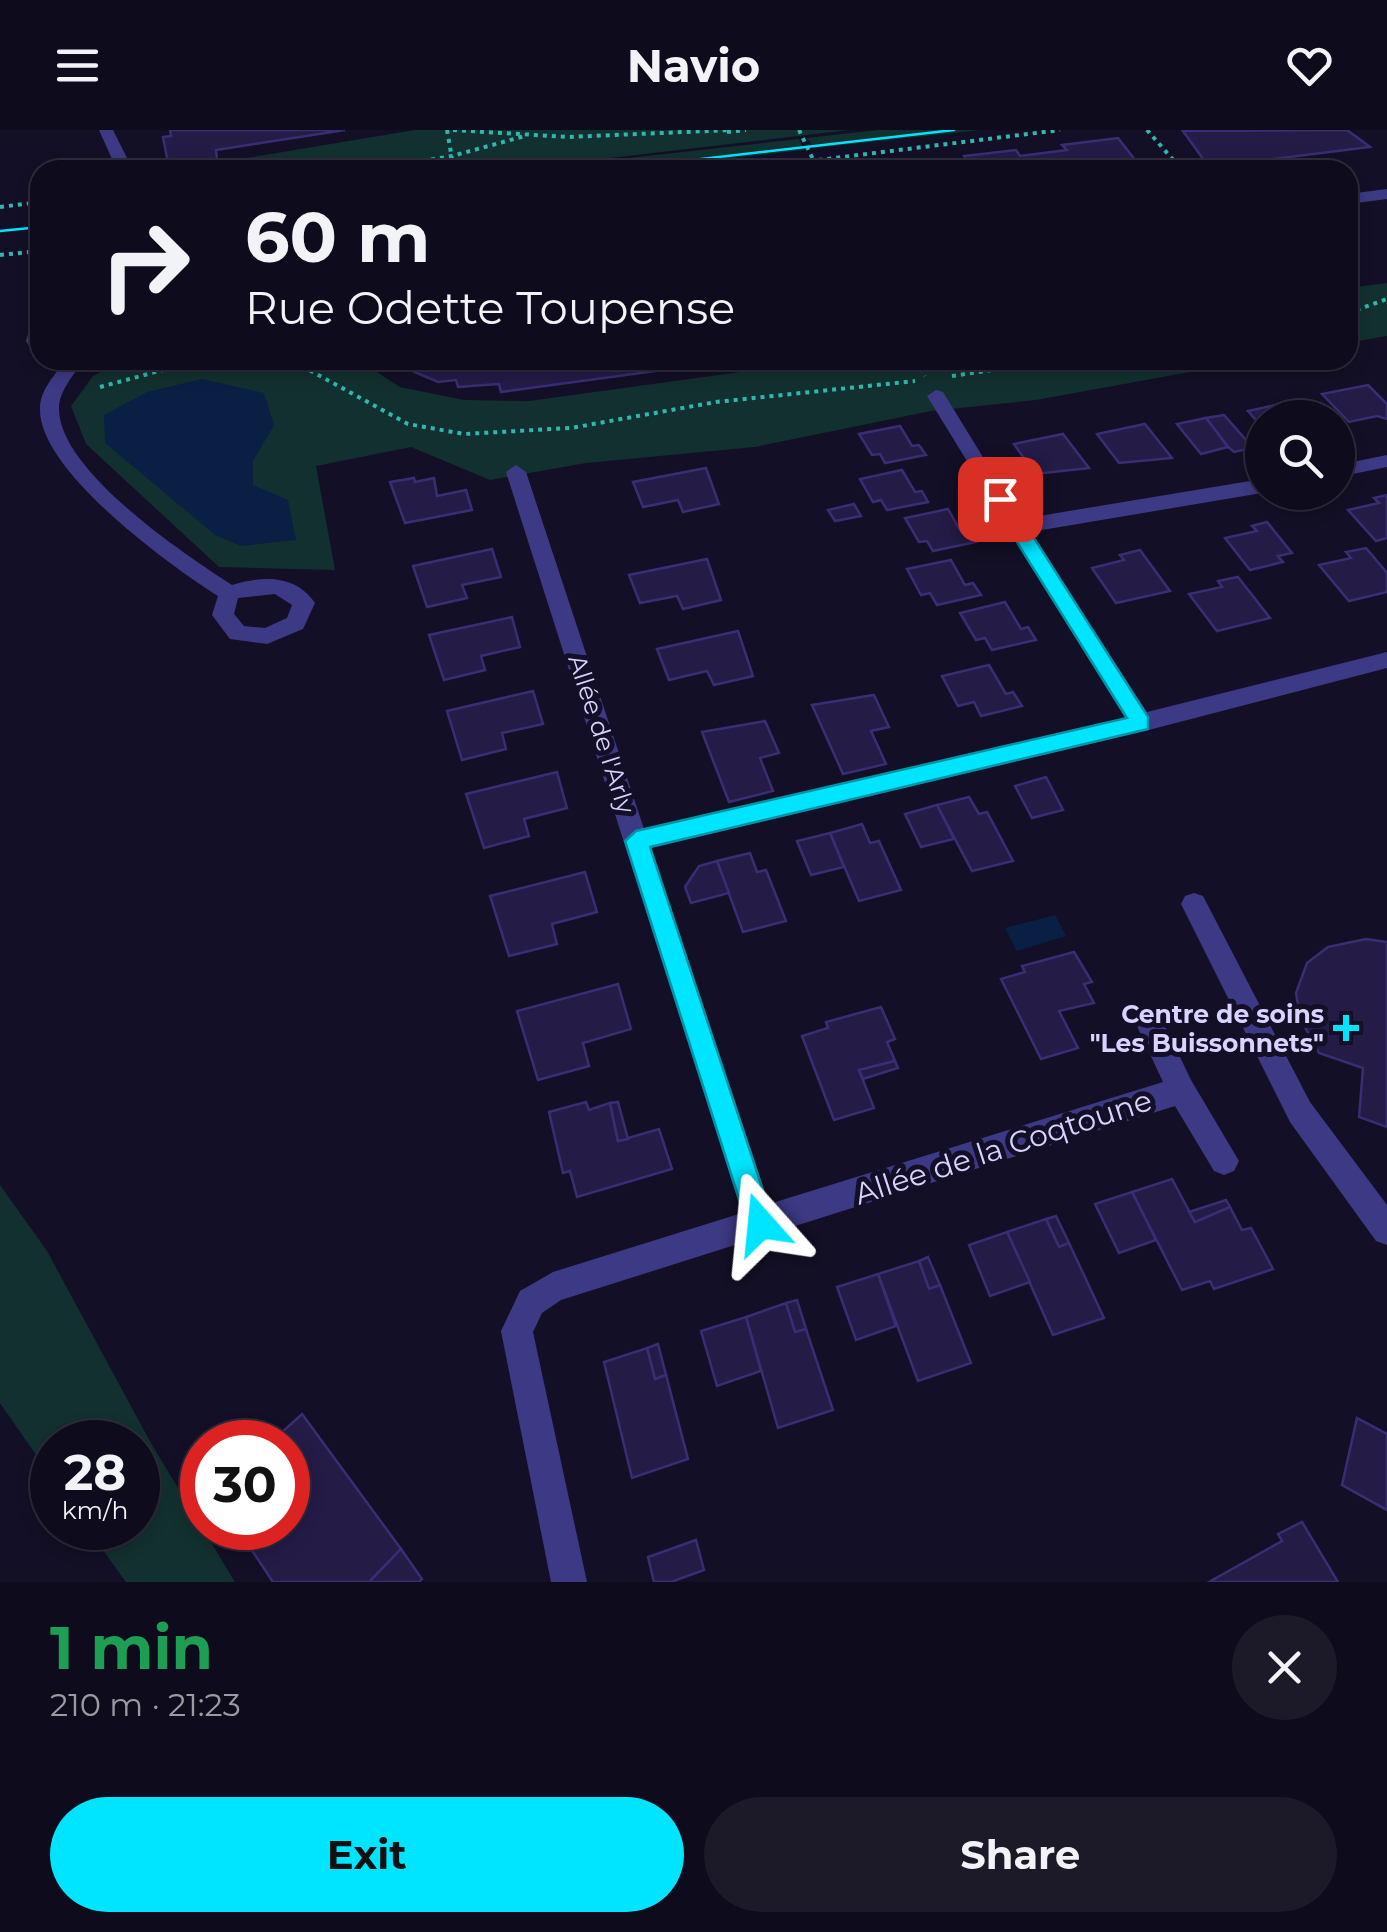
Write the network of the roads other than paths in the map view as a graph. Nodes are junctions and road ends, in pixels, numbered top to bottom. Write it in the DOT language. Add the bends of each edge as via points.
graph roads {
  1 [pos="106,130"];
  2 [pos="120,160"];
  3 [pos="1387,194"];
  4 [pos="1358,198"];
  5 [pos="69,370"];
  6 [pos="932,388"];
  7 [pos="1387,460"];
  8 [pos="1355,467"];
  9 [pos="516,472"];
  10 [pos="1245,489"];
  11 [pos="1016,526"];
  12 [pos="229,593"];
  13 [pos="1387,660"];
  14 [pos="1141,723"];
  15 [pos="636,841"];
  16 [pos="1194,904"];
  17 [pos="1150,1024"];
  18 [pos="1180,1090"];
  19 [pos="1224,1161"];
  20 [pos="761,1224"];
  21 [pos="1387,1230"];
  22 [pos="569,1582"];
  1 -- 2 [label="street"];
  3 -- 4 [label="street"];
  5 -- 12 [label="street" via="49,408 50,428 72,463 181,564"];
  6 -- 11 [label="street"];
  7 -- 8 [label="street"];
  9 -- 15 [label="street, Allée de l'Arly"];
  10 -- 11 [label="street"];
  11 -- 14 [label="street"];
  13 -- 14 [label="street"];
  14 -- 15 [label="street"];
  15 -- 20 [label="street, Allée de l'Arly"];
  16 -- 21 [label="street" via="1300,1112"];
  17 -- 18 [label="street"];
  18 -- 19 [label="street"];
  18 -- 20 [label="street, Allée de la Coqtoune"];
  20 -- 22 [label="street, Allée de la Coqtoune" via="552,1286 531,1302 517,1331"];
}
